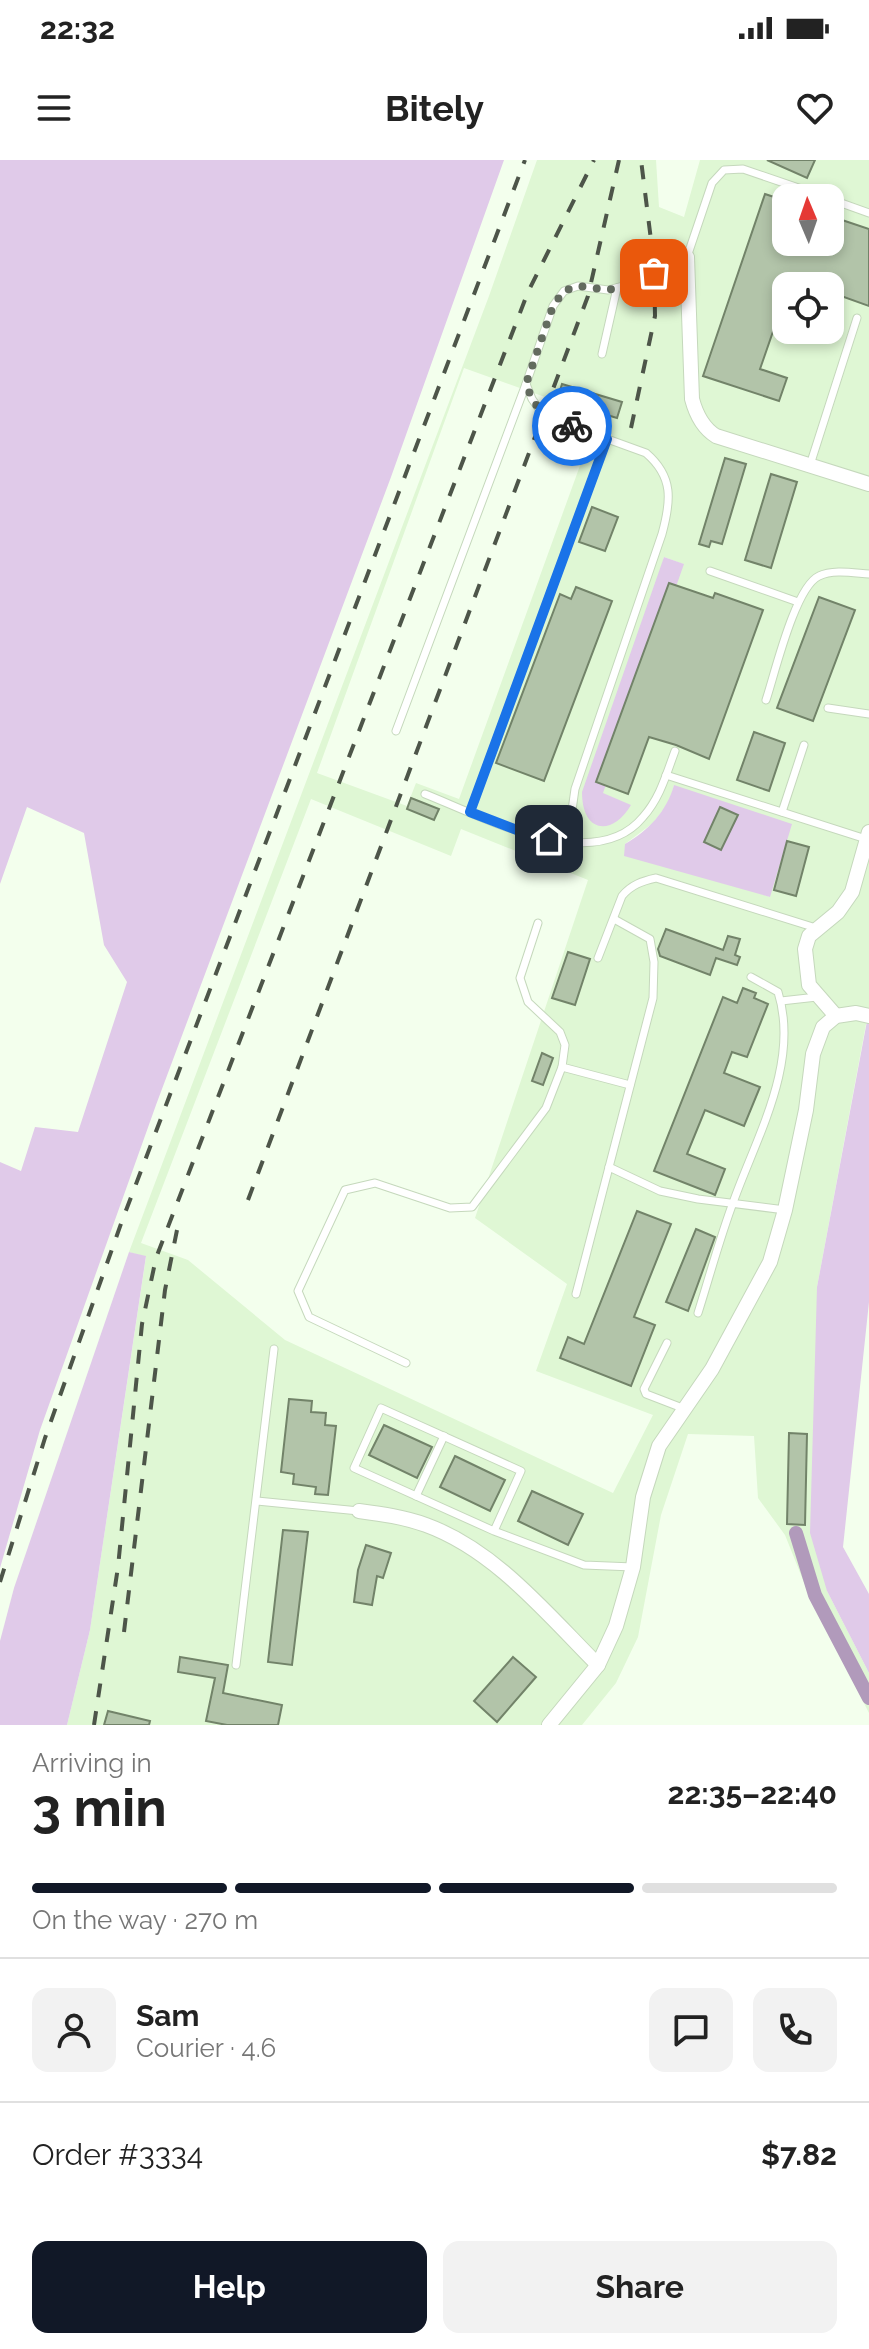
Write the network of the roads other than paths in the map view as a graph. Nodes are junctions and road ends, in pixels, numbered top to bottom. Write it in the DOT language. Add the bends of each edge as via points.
graph roads {
  1 [pos="787,184"];
  2 [pos="844,204"];
  3 [pos="869,213"];
  4 [pos="687,257"];
  5 [pos="617,288"];
  6 [pos="857,318"];
  7 [pos="602,354"];
  8 [pos="526,384"];
  9 [pos="607,439"];
  10 [pos="810,465"];
  11 [pos="869,484"];
  12 [pos="710,571"];
  13 [pos="869,574"];
  14 [pos="798,602"];
  15 [pos="766,700"];
  16 [pos="828,708"];
  17 [pos="869,714"];
  18 [pos="396,731"];
  19 [pos="804,745"];
  20 [pos="675,751"];
  21 [pos="666,775"];
  22 [pos="425,794"];
  23 [pos="470,812"];
  24 [pos="782,812"];
  25 [pos="868,836"];
  26 [pos="576,842"];
  27 [pos="614,919"];
  28 [pos="538,923"];
  29 [pos="816,928"];
  30 [pos="598,958"];
  31 [pos="751,977"];
  32 [pos="817,997"];
  33 [pos="781,1001"];
  34 [pos="836,1016"];
  35 [pos="869,1016"];
  36 [pos="562,1067"];
  37 [pos="630,1085"];
  38 [pos="609,1167"];
  39 [pos="733,1204"];
  40 [pos="785,1210"];
  41 [pos="576,1294"];
  42 [pos="698,1313"];
  43 [pos="667,1343"];
  44 [pos="274,1349"];
  45 [pos="406,1363"];
  46 [pos="685,1409"];
  47 [pos="444,1436"];
  48 [pos="416,1496"];
  49 [pos="257,1501"];
  50 [pos="359,1511"];
  51 [pos="494,1531"];
  52 [pos="633,1567"];
  53 [pos="236,1665"];
  54 [pos="598,1665"];
  55 [pos="549,1725"];
  1 -- 4 [label="lane" via="743,169 724,170 712,183"];
  2 -- 3 [label="lane"];
  4 -- 5 [label="lane"];
  4 -- 10 [label="street" via="692,399 702,422 716,436"];
  5 -- 7 [label="lane"];
  5 -- 8 [label="lane" via="578,286 564,291 553,306"];
  6 -- 10 [label="lane"];
  8 -- 9 [label="lane" via="544,416"];
  8 -- 18 [label="lane"];
  9 -- 23 [label="lane"];
  9 -- 26 [label="lane" via="646,453 658,464 665,475 669,510 575,789"];
  10 -- 11 [label="street"];
  12 -- 14 [label="lane"];
  13 -- 14 [label="lane" via="819,575"];
  14 -- 15 [label="lane"];
  16 -- 17 [label="lane"];
  19 -- 24 [label="lane"];
  20 -- 21 [label="lane"];
  21 -- 24 [label="lane"];
  21 -- 26 [label="lane" via="642,820 608,840"];
  22 -- 23 [label="lane"];
  23 -- 26 [label="lane" via="530,835"];
  24 -- 25 [label="lane"];
  25 -- 29 [label="street" via="852,892 838,912"];
  27 -- 29 [label="lane" via="628,889 656,878"];
  27 -- 30 [label="lane"];
  27 -- 37 [label="lane" via="650,939 654,962 653,998"];
  28 -- 36 [label="lane" via="520,978 528,1002 560,1032 565,1045"];
  29 -- 32 [label="street" via="805,949 809,985"];
  31 -- 33 [label="lane" via="778,992"];
  32 -- 33 [label="lane"];
  32 -- 34 [label="street"];
  33 -- 39 [label="lane" via="784,1036 775,1091"];
  34 -- 35 [label="street"];
  34 -- 40 [label="street" via="823,1027 813,1054"];
  36 -- 37 [label="lane"];
  36 -- 45 [label="lane" via="546,1108 472,1207 450,1208 375,1183 345,1190 298,1291 309,1317"];
  37 -- 38 [label="lane"];
  38 -- 39 [label="lane" via="660,1191"];
  38 -- 41 [label="lane"];
  39 -- 40 [label="lane"];
  39 -- 42 [label="lane"];
  40 -- 46 [label="street" via="770,1262"];
  43 -- 46 [label="lane" via="644,1389"];
  44 -- 49 [label="lane"];
  46 -- 52 [label="street" via="659,1446 643,1497"];
  47 -- 48 [label="lane"];
  47 -- 48 [label="lane" via="381,1408 354,1468"];
  47 -- 51 [label="lane" via="521,1471"];
  48 -- 51 [label="lane"];
  49 -- 50 [label="lane"];
  49 -- 53 [label="lane"];
  50 -- 54 [label="street" via="397,1516 463,1543 514,1581"];
  51 -- 52 [label="lane" via="584,1565"];
  52 -- 54 [label="street"];
  54 -- 55 [label="street"];
}
